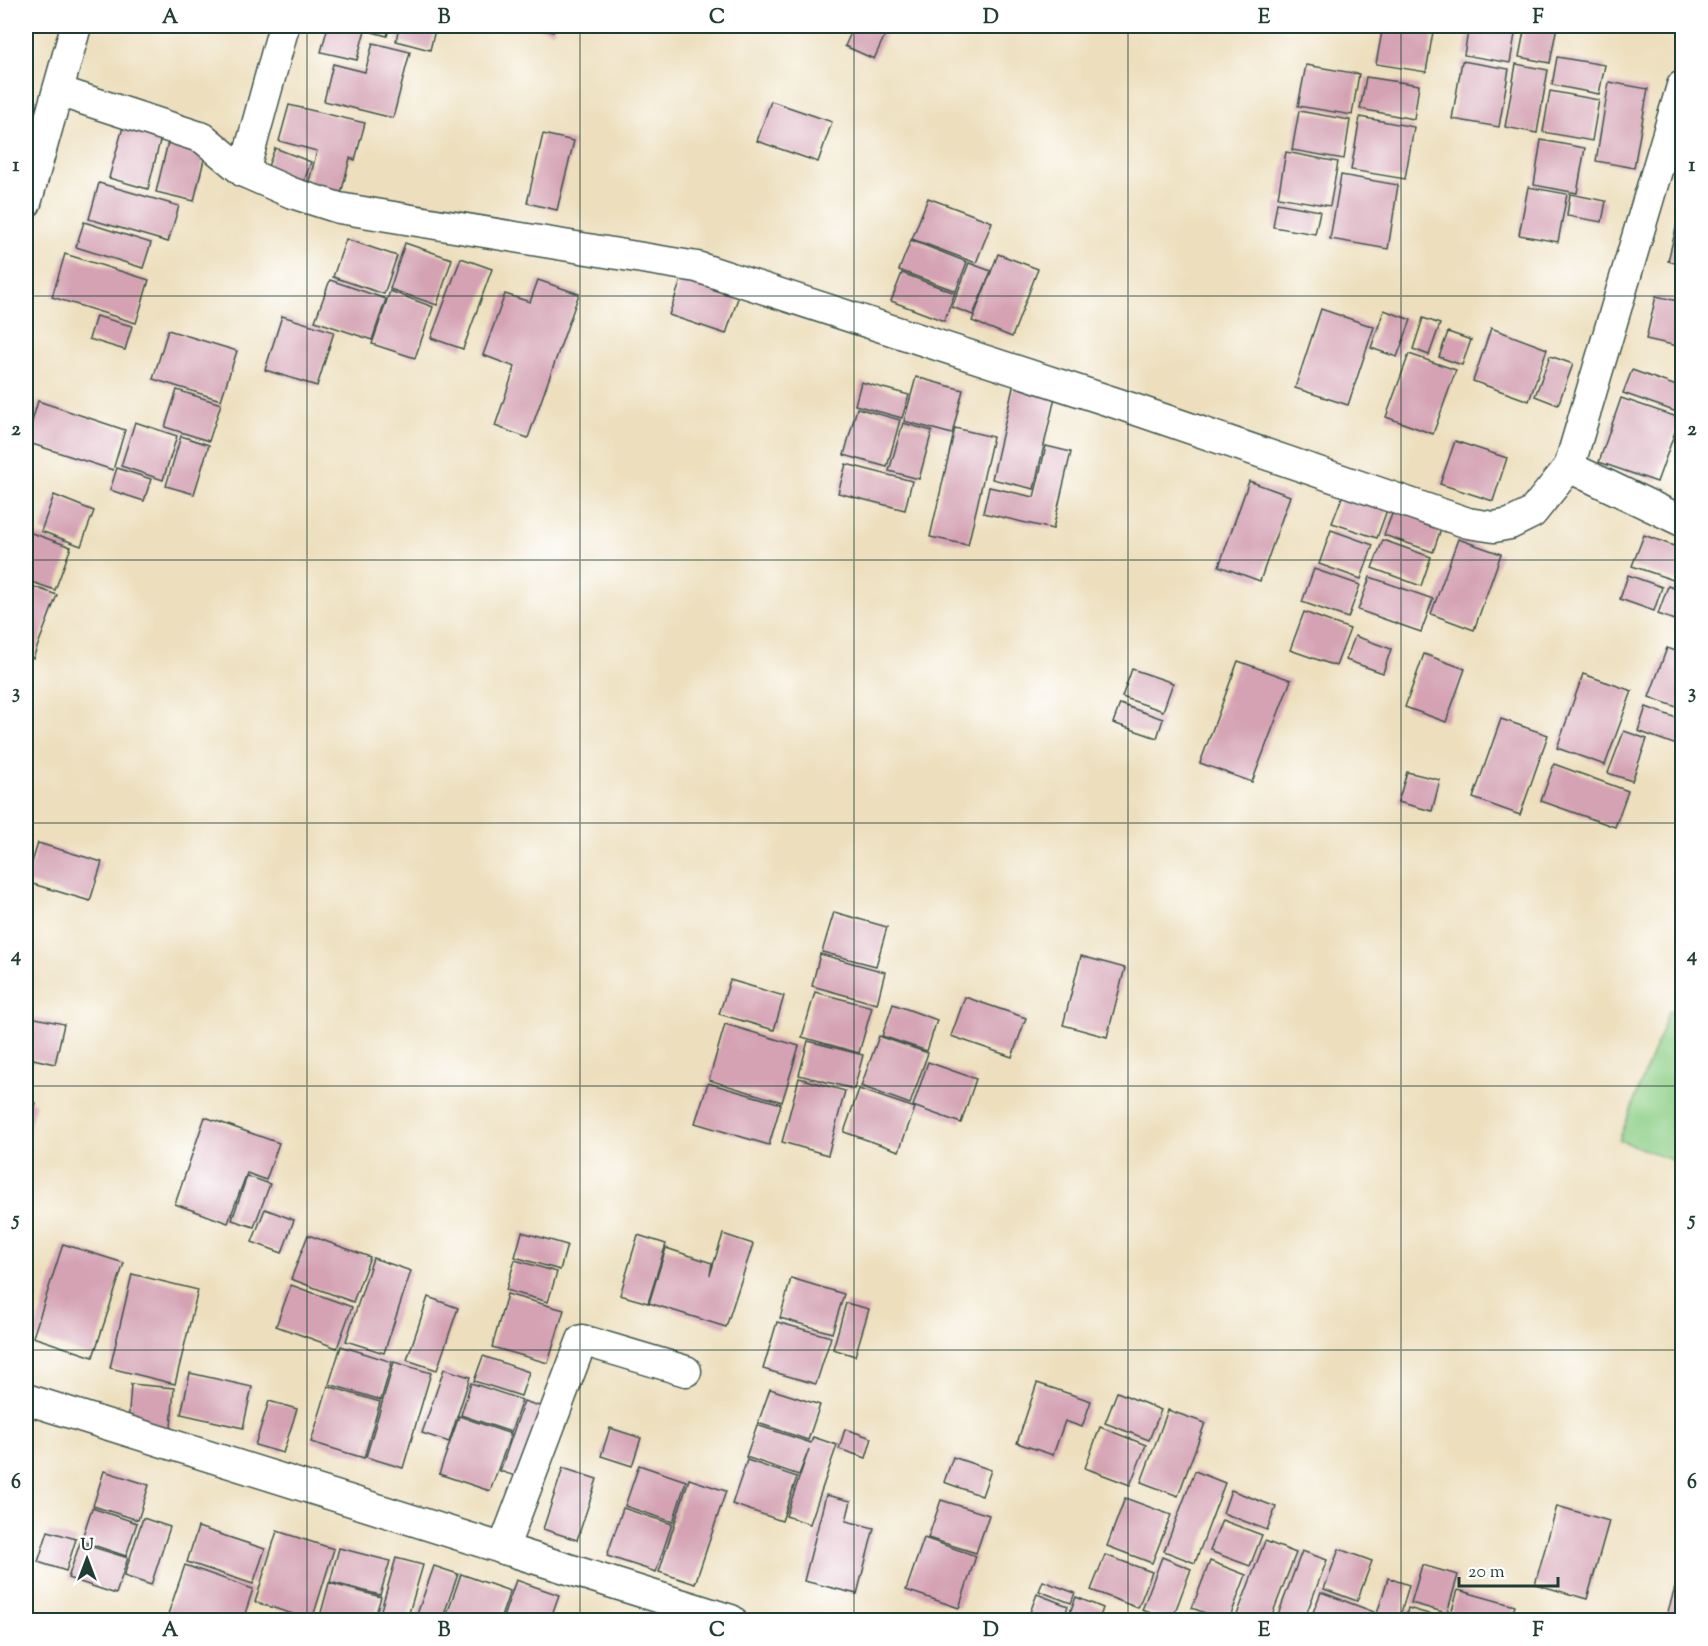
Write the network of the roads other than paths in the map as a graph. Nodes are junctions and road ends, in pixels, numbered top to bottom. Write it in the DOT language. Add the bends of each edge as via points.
graph roads {
  1 [pos="76,26"];
  2 [pos="284,26"];
  3 [pos="1683,86"];
  4 [pos="58,91"];
  5 [pos="244,172"];
  6 [pos="26,203"];
  7 [pos="1569,466"];
  8 [pos="1683,521"];
  9 [pos="686,1371"];
  10 [pos="26,1399"];
  11 [pos="503,1549"];
  12 [pos="730,1620"];
  1 -- 4 [label="street"];
  2 -- 5 [label="street"];
  3 -- 7 [label="street"];
  4 -- 5 [label="street" via="203,138"];
  4 -- 6 [label="street"];
  5 -- 7 [label="street" via="339,208 697,267 1468,523 1494,527 1532,513"];
  7 -- 8 [label="street"];
  9 -- 11 [label="street" via="582,1340"];
  10 -- 11 [label="street"];
  11 -- 12 [label="street"];
}
